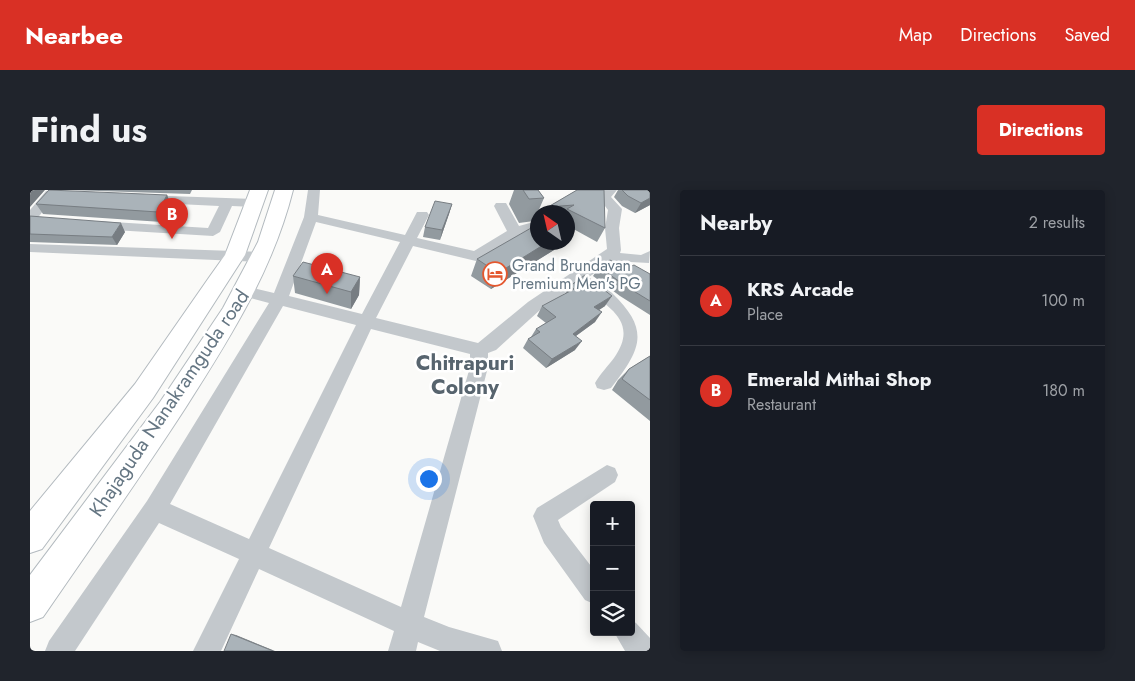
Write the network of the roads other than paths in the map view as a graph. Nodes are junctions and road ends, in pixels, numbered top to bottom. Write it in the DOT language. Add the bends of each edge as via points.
graph roads {
  1 [pos="284,190"];
  2 [pos="314,190"];
  3 [pos="611,190"];
  4 [pos="53,192"];
  5 [pos="70,195"];
  6 [pos="196,195"];
  7 [pos="257,197"];
  8 [pos="127,198"];
  9 [pos="227,202"];
  10 [pos="501,206"];
  11 [pos="422,214"];
  12 [pos="311,217"];
  13 [pos="30,218"];
  14 [pos="50,220"];
  15 [pos="79,223"];
  16 [pos="129,227"];
  17 [pos="530,227"];
  18 [pos="184,231"];
  19 [pos="213,232"];
  20 [pos="515,232"];
  21 [pos="409,239"];
  22 [pos="30,248"];
  23 [pos="115,252"];
  24 [pos="172,253"];
  25 [pos="205,254"];
  26 [pos="234,255"];
  27 [pos="650,256"];
  28 [pos="261,257"];
  29 [pos="616,257"];
  30 [pos="579,276"];
  31 [pos="650,276"];
  32 [pos="245,291"];
  33 [pos="280,298"];
  34 [pos="366,322"];
  35 [pos="479,350"];
  36 [pos="604,383"];
  37 [pos="607,475"];
  38 [pos="155,509"];
  39 [pos="30,537"];
  40 [pos="254,554"];
  41 [pos="590,586"];
  42 [pos="30,604"];
  43 [pos="410,625"];
  44 [pos="630,636"];
  45 [pos="58,651"];
  46 [pos="207,651"];
  47 [pos="402,651"];
  48 [pos="488,651"];
  49 [pos="643,651"];
  1 -- 28 [label="main road, Khajaguda Nanakramguda road"];
  2 -- 12 [label="street"];
  3 -- 29 [label="street" via="605,198 615,210 612,228"];
  4 -- 5 [label="street"];
  4 -- 13 [label="street"];
  6 -- 8 [label="street"];
  6 -- 9 [label="street"];
  7 -- 9 [label="street"];
  7 -- 26 [label="main road, Khajaguda Nanakramguda road"];
  9 -- 19 [label="street"];
  10 -- 20 [label="street"];
  11 -- 21 [label="street"];
  12 -- 21 [label="street"];
  12 -- 33 [label="street"];
  13 -- 14 [label="street"];
  15 -- 16 [label="street"];
  16 -- 18 [label="street"];
  16 -- 23 [label="street"];
  17 -- 20 [label="street"];
  18 -- 19 [label="street"];
  18 -- 24 [label="street"];
  19 -- 25 [label="street"];
  20 -- 21 [label="street" via="476,256"];
  21 -- 34 [label="street"];
  22 -- 23 [label="street"];
  23 -- 24 [label="street"];
  24 -- 25 [label="street"];
  25 -- 26 [label="street"];
  26 -- 28 [label="street"];
  26 -- 39 [label="main road, Khajaguda Nanakramguda road" via="144,391"];
  27 -- 29 [label="street" via="644,260"];
  28 -- 32 [label="main road, Khajaguda Nanakramguda road"];
  29 -- 30 [label="street"];
  29 -- 31 [label="street"];
  30 -- 35 [label="street" via="534,306 490,345"];
  30 -- 36 [label="street" via="625,310 634,329 624,360"];
  32 -- 33 [label="street"];
  32 -- 42 [label="main road, Khajaguda Nanakramguda road" via="144,448"];
  33 -- 34 [label="street"];
  33 -- 38 [label="street"];
  34 -- 35 [label="street"];
  34 -- 40 [label="street"];
  35 -- 43 [label="street" via="479,367"];
  37 -- 41 [label="street" via="546,516 552,535"];
  38 -- 40 [label="street"];
  38 -- 45 [label="street"];
  40 -- 43 [label="street"];
  40 -- 46 [label="street"];
  43 -- 47 [label="street"];
  43 -- 48 [label="street" via="449,641"];
  44 -- 49 [label="street"];
}
